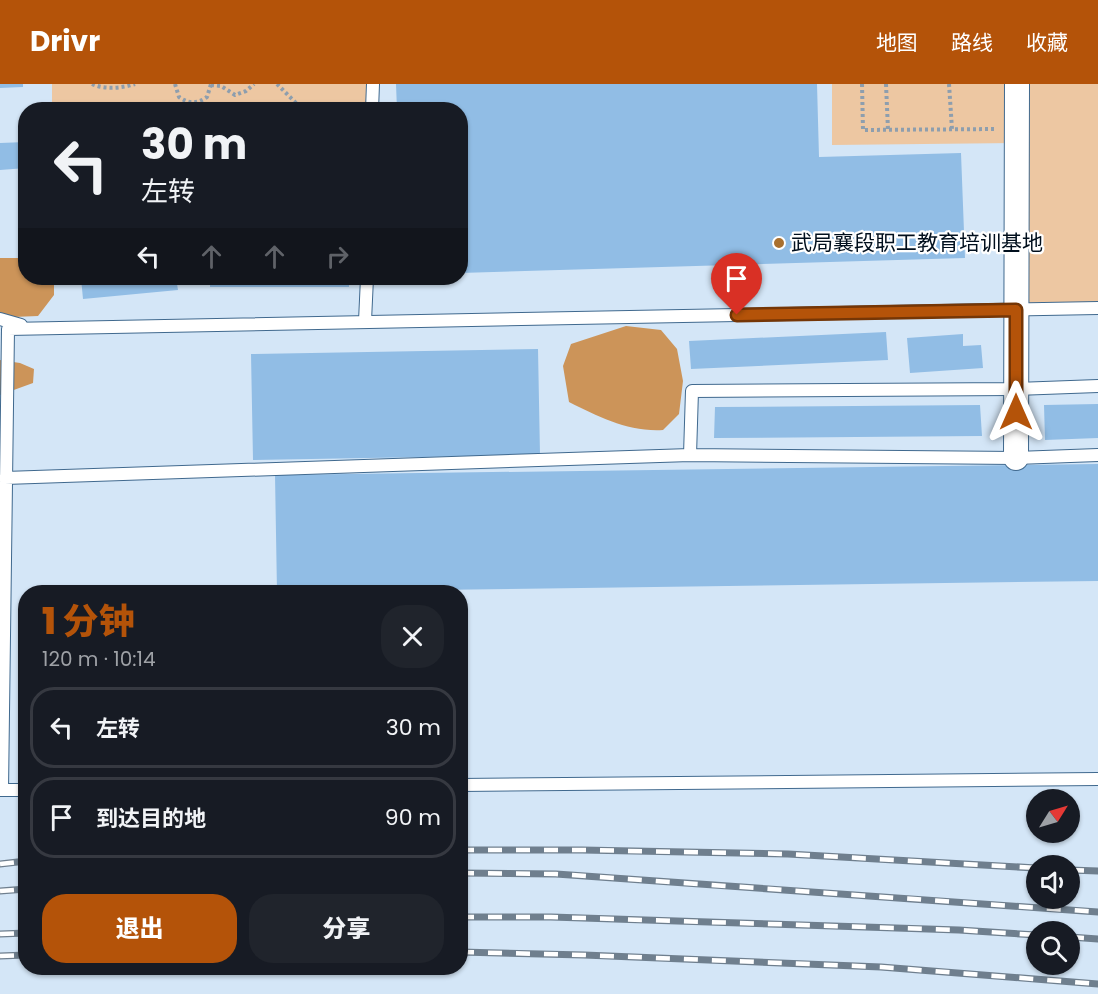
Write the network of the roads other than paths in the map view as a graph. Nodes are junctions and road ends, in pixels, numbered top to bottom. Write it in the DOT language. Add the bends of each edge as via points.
graph roads {
  1 [pos="373,84"];
  2 [pos="1017,84"];
  3 [pos="372,102"];
  4 [pos="367,285"];
  5 [pos="1098,308"];
  6 [pos="1016,310"];
  7 [pos="0,319"];
  8 [pos="365,321"];
  9 [pos="34,328"];
  10 [pos="1098,386"];
  11 [pos="1016,389"];
  12 [pos="690,455"];
  13 [pos="1098,455"];
  14 [pos="1016,458"];
  15 [pos="5,478"];
  16 [pos="1098,779"];
  17 [pos="468,785"];
  18 [pos="1,790"];
  19 [pos="18,790"];
  1 -- 3 [label="lane"];
  2 -- 6 [label="street"];
  4 -- 8 [label="lane"];
  5 -- 6 [label="lane"];
  6 -- 8 [label="lane"];
  6 -- 11 [label="street"];
  7 -- 9 [label="lane"];
  8 -- 9 [label="lane"];
  9 -- 15 [label="lane" via="8,329"];
  10 -- 11 [label="lane"];
  11 -- 12 [label="lane" via="692,391"];
  11 -- 14 [label="street"];
  12 -- 14 [label="lane"];
  12 -- 15 [label="lane"];
  13 -- 14 [label="lane"];
  15 -- 18 [label="lane"];
  16 -- 17 [label="lane"];
  18 -- 19 [label="lane"];
}
